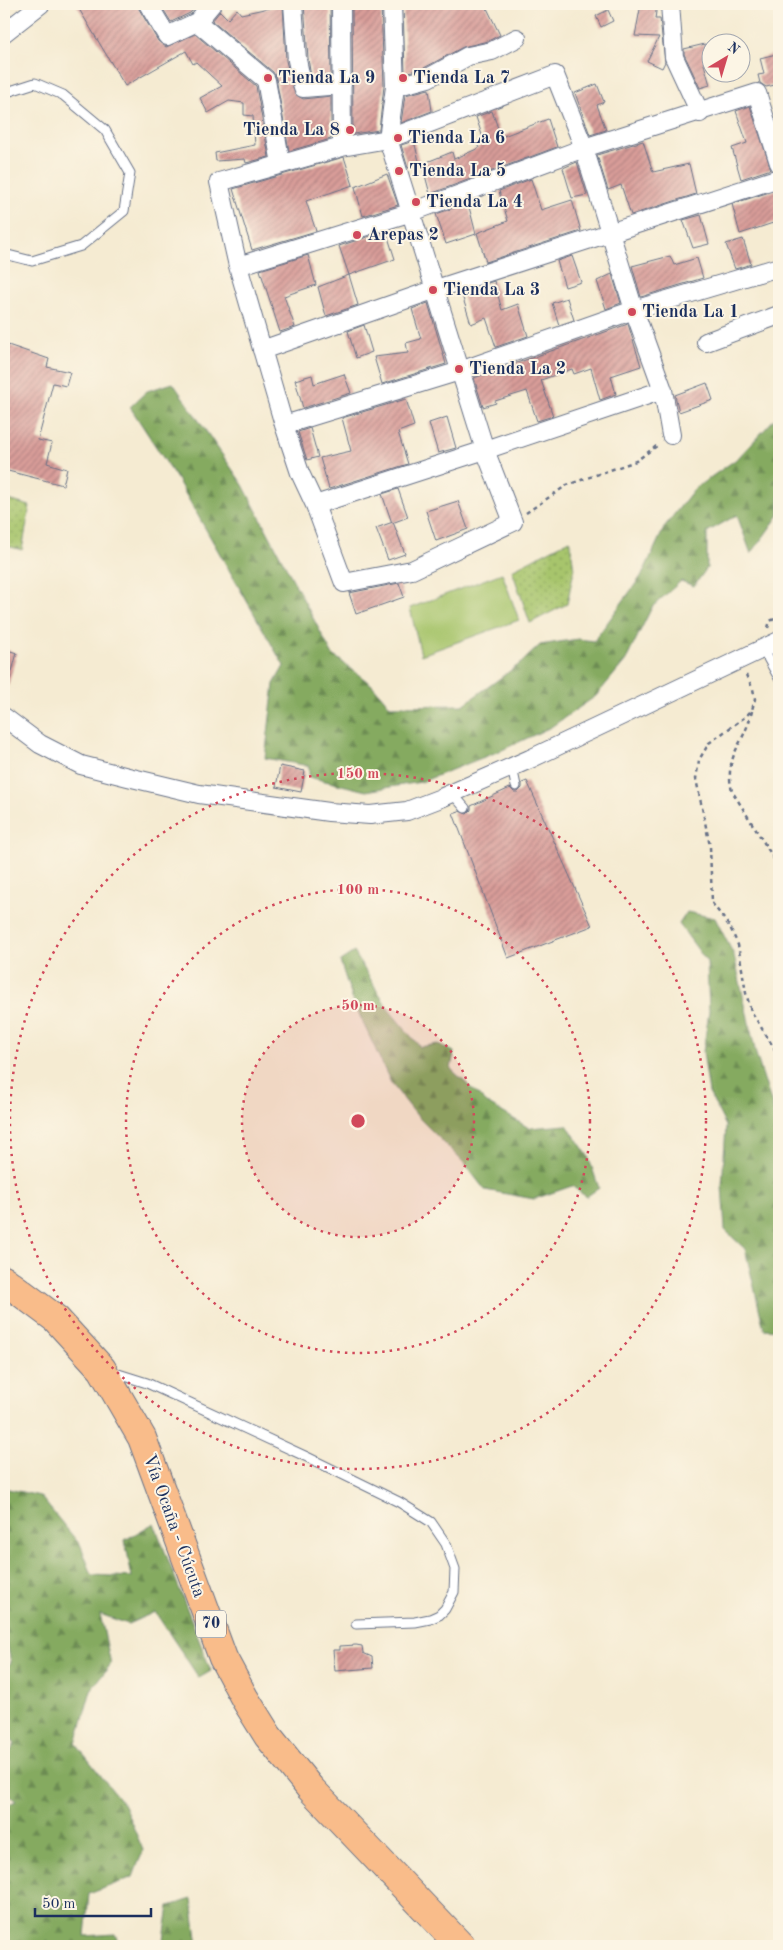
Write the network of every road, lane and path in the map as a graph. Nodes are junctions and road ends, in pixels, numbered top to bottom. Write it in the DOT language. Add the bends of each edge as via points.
graph roads {
  1 [pos="41,4"];
  2 [pos="148,4"];
  3 [pos="212,4"];
  4 [pos="293,4"];
  5 [pos="342,4"];
  6 [pos="392,4"];
  7 [pos="670,4"];
  8 [pos="197,22"];
  9 [pos="4,33"];
  10 [pos="517,38"];
  11 [pos="342,85"];
  12 [pos="395,87"];
  13 [pos="4,93"];
  14 [pos="700,112"];
  15 [pos="388,139"];
  16 [pos="342,147"];
  17 [pos="584,148"];
  18 [pos="779,163"];
  19 [pos="281,164"];
  20 [pos="779,178"];
  21 [pos="412,212"];
  22 [pos="610,234"];
  23 [pos="4,254"];
  24 [pos="238,266"];
  25 [pos="779,267"];
  26 [pos="435,289"];
  27 [pos="634,310"];
  28 [pos="779,316"];
  29 [pos="706,342"];
  30 [pos="262,350"];
  31 [pos="460,371"];
  32 [pos="663,390"];
  33 [pos="284,425"];
  34 [pos="671,436"];
  35 [pos="485,450"];
  36 [pos="315,505"];
  37 [pos="513,522"];
  38 [pos="779,641"];
  39 [pos="763,649"];
  40 [pos="738,661"];
  41 [pos="779,678"];
  42 [pos="752,710"];
  43 [pos="4,717"];
  44 [pos="512,767"];
  45 [pos="516,786"];
  46 [pos="452,793"];
  47 [pos="465,808"];
  48 [pos="779,867"];
  49 [pos="779,1056"];
  50 [pos="4,1280"];
  51 [pos="102,1369"];
  52 [pos="356,1624"];
  53 [pos="461,1946"];
  1 -- 9 [label="street"];
  2 -- 8 [label="street" via="167,36"];
  3 -- 8 [label="street"];
  4 -- 11 [label="street" via="297,60 303,88"];
  5 -- 11 [label="street"];
  6 -- 12 [label="street"];
  7 -- 14 [label="street" via="674,57"];
  8 -- 19 [label="street" via="266,80"];
  10 -- 12 [label="street" via="492,51 468,56 428,78"];
  11 -- 16 [label="street"];
  12 -- 15 [label="street"];
  13 -- 23 [label="lane" via="35,83 63,95 105,130 130,174 124,211 81,246 32,261"];
  14 -- 17 [label="street"];
  14 -- 18 [label="street" via="758,93"];
  15 -- 16 [label="street"];
  15 -- 17 [label="street" via="556,75"];
  15 -- 21 [label="street"];
  16 -- 19 [label="street"];
  17 -- 21 [label="street"];
  17 -- 22 [label="street"];
  19 -- 24 [label="street" via="220,182"];
  20 -- 22 [label="street"];
  21 -- 24 [label="street"];
  21 -- 26 [label="street"];
  22 -- 26 [label="street"];
  22 -- 27 [label="street"];
  24 -- 30 [label="street"];
  25 -- 27 [label="street"];
  26 -- 30 [label="street"];
  26 -- 31 [label="street"];
  27 -- 31 [label="street"];
  27 -- 32 [label="street"];
  28 -- 29 [label="street"];
  30 -- 33 [label="street"];
  31 -- 33 [label="street"];
  31 -- 35 [label="street"];
  32 -- 34 [label="street"];
  32 -- 35 [label="street"];
  33 -- 36 [label="street"];
  34 -- 37 [label="path" via="636,461 567,485"];
  35 -- 36 [label="street"];
  35 -- 37 [label="street"];
  36 -- 37 [label="street" via="344,583 412,570"];
  38 -- 39 [label="street"];
  39 -- 40 [label="street"];
  39 -- 41 [label="lane"];
  40 -- 42 [label="path" via="753,690"];
  40 -- 44 [label="street"];
  42 -- 48 [label="path" via="749,725 730,764 728,777 732,791"];
  42 -- 49 [label="path" via="709,743 699,760 696,779 710,846 712,903 730,927 738,945 751,1011"];
  43 -- 46 [label="street" via="40,744 81,764 199,794 370,815 407,811"];
  44 -- 45 [label="lane"];
  44 -- 46 [label="street"];
  46 -- 47 [label="lane"];
  50 -- 51 [label="main road, Vía Ocaña - Cúcuta / 70" via="56,1319"];
  51 -- 52 [label="lane" via="147,1383 399,1502 431,1522 446,1544 454,1569 454,1592 445,1609 430,1619 415,1622"];
  51 -- 53 [label="main road, Vía Ocaña - Cúcuta / 70" via="142,1438 223,1658 245,1700 268,1736 310,1788"];
}
